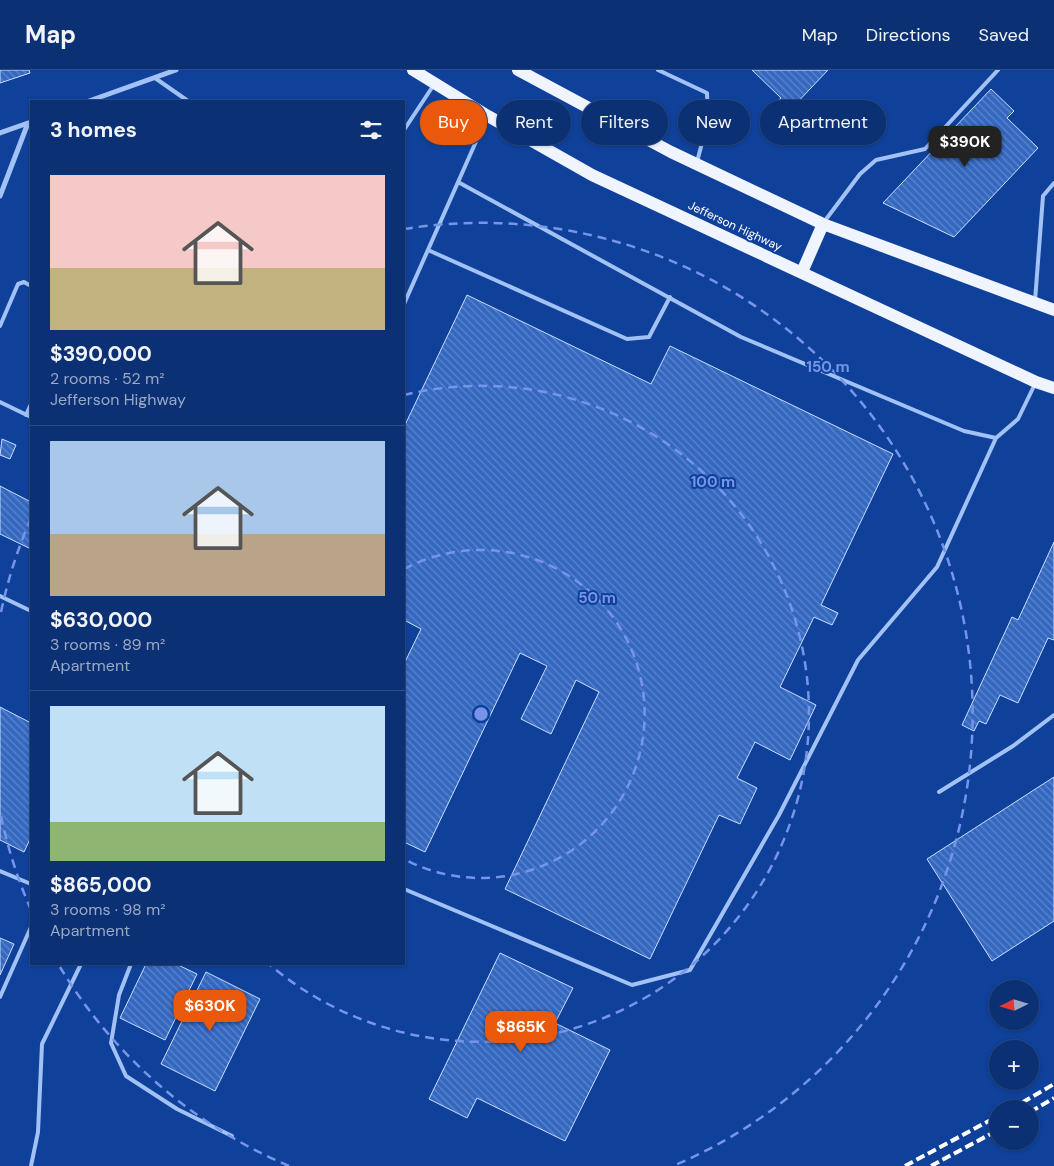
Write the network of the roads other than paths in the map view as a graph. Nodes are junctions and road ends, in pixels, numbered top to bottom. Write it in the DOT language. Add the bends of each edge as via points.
graph roads {
  1 [pos="176,70"];
  2 [pos="413,70"];
  3 [pos="518,70"];
  4 [pos="658,70"];
  5 [pos="998,70"];
  6 [pos="155,78"];
  7 [pos="434,85"];
  8 [pos="92,100"];
  9 [pos="187,100"];
  10 [pos="488,116"];
  11 [pos="30,122"];
  12 [pos="405,128"];
  13 [pos="0,133"];
  14 [pos="696,164"];
  15 [pos="458,182"];
  16 [pos="1054,183"];
  17 [pos="0,196"];
  18 [pos="823,224"];
  19 [pos="428,250"];
  20 [pos="802,272"];
  21 [pos="30,285"];
  22 [pos="670,297"];
  23 [pos="405,302"];
  24 [pos="1035,303"];
  25 [pos="1054,310"];
  26 [pos="0,326"];
  27 [pos="1036,382"];
  28 [pos="1054,388"];
  29 [pos="0,402"];
  30 [pos="30,406"];
  31 [pos="26,415"];
  32 [pos="30,417"];
  33 [pos="996,438"];
  34 [pos="0,596"];
  35 [pos="30,611"];
  36 [pos="1054,715"];
  37 [pos="939,792"];
  38 [pos="0,871"];
  39 [pos="30,884"];
  40 [pos="405,889"];
  41 [pos="30,929"];
  42 [pos="81,965"];
  43 [pos="131,965"];
  44 [pos="0,997"];
  45 [pos="232,1136"];
  46 [pos="31,1166"];
  1 -- 6 [label="street"];
  2 -- 7 [label="main road, Jefferson Highway"];
  3 -- 14 [label="main road"];
  4 -- 14 [label="lane" via="706,93 708,120"];
  5 -- 18 [label="lane" via="925,149 876,160"];
  6 -- 8 [label="street"];
  6 -- 9 [label="lane"];
  7 -- 10 [label="main road, Jefferson Highway"];
  7 -- 12 [label="lane"];
  10 -- 15 [label="lane"];
  10 -- 20 [label="main road, Jefferson Highway" via="592,175"];
  11 -- 13 [label="street"];
  11 -- 17 [label="street"];
  14 -- 18 [label="main road"];
  15 -- 19 [label="lane"];
  15 -- 22 [label="lane"];
  16 -- 24 [label="lane" via="1042,196"];
  18 -- 20 [label="main road"];
  18 -- 24 [label="main road"];
  19 -- 22 [label="lane" via="628,339 649,337"];
  19 -- 23 [label="lane"];
  20 -- 27 [label="main road, Jefferson Highway"];
  21 -- 26 [label="lane" via="24,282 18,284"];
  22 -- 33 [label="lane" via="741,336 964,431"];
  24 -- 25 [label="main road"];
  27 -- 28 [label="main road, Jefferson Highway"];
  27 -- 33 [label="lane" via="1018,419"];
  29 -- 31 [label="lane"];
  30 -- 31 [label="lane"];
  31 -- 32 [label="lane"];
  33 -- 40 [label="lane" via="936,567 858,660 779,816 690,970 632,986"];
  34 -- 35 [label="lane"];
  36 -- 37 [label="lane" via="1013,746"];
  38 -- 39 [label="lane"];
  41 -- 44 [label="lane"];
  42 -- 46 [label="lane" via="42,1044 38,1132"];
  43 -- 45 [label="lane" via="119,996 111,1043 126,1076 177,1109"];
}
